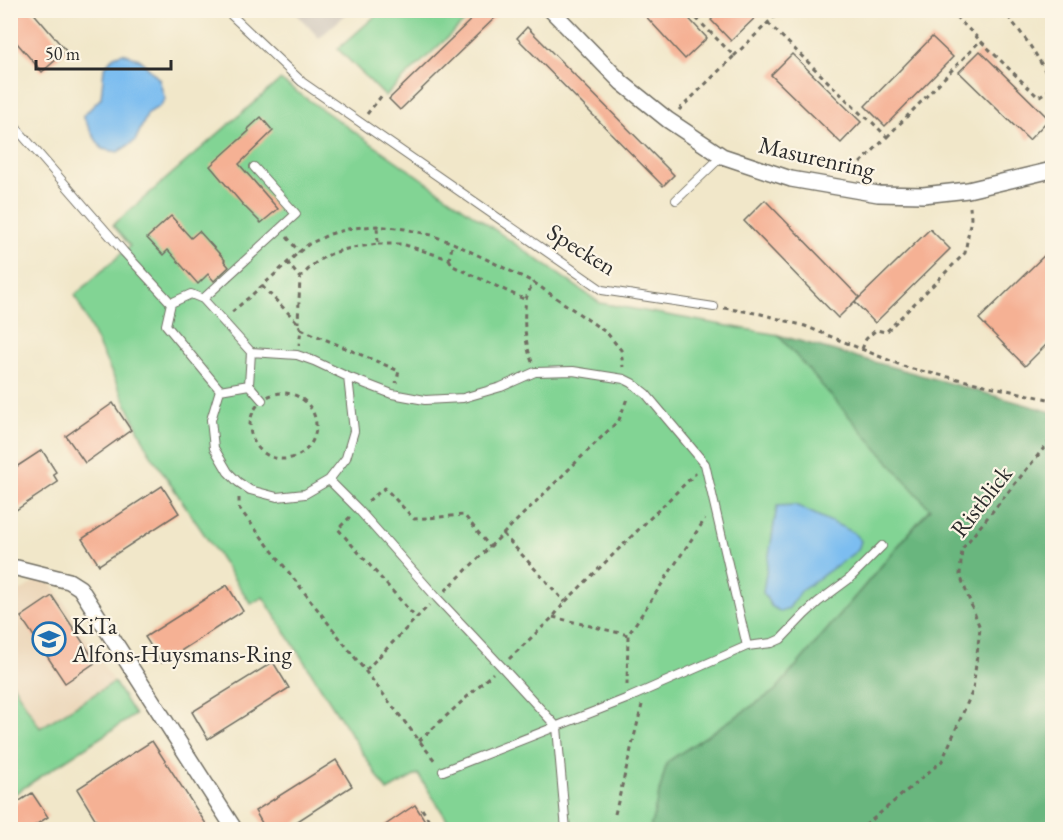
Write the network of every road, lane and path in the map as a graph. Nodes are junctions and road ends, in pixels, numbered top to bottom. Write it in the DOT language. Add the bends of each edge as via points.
graph roads {
  1 [pos="226,10"];
  2 [pos="551,10"];
  3 [pos="688,10"];
  4 [pos="781,10"];
  5 [pos="949,10"];
  6 [pos="1002,10"];
  7 [pos="768,23"];
  8 [pos="980,41"];
  9 [pos="734,56"];
  10 [pos="1053,87"];
  11 [pos="383,94"];
  12 [pos="668,120"];
  13 [pos="10,121"];
  14 [pos="360,122"];
  15 [pos="887,137"];
  16 [pos="722,156"];
  17 [pos="254,166"];
  18 [pos="1053,170"];
  19 [pos="835,188"];
  20 [pos="676,200"];
  21 [pos="971,218"];
  22 [pos="377,226"];
  23 [pos="280,229"];
  24 [pos="453,243"];
  25 [pos="378,244"];
  26 [pos="299,252"];
  27 [pos="449,259"];
  28 [pos="287,262"];
  29 [pos="300,278"];
  30 [pos="533,282"];
  31 [pos="262,286"];
  32 [pos="203,299"];
  33 [pos="526,300"];
  34 [pos="171,303"];
  35 [pos="714,307"];
  36 [pos="221,320"];
  37 [pos="298,323"];
  38 [pos="302,329"];
  39 [pos="862,349"];
  40 [pos="251,352"];
  41 [pos="297,356"];
  42 [pos="535,372"];
  43 [pos="348,377"];
  44 [pos="628,381"];
  45 [pos="249,385"];
  46 [pos="220,390"];
  47 [pos="392,394"];
  48 [pos="262,400"];
  49 [pos="1053,400"];
  50 [pos="1053,438"];
  51 [pos="705,464"];
  52 [pos="329,480"];
  53 [pos="238,482"];
  54 [pos="715,503"];
  55 [pos="503,534"];
  56 [pos="882,546"];
  57 [pos="10,569"];
  58 [pos="437,598"];
  59 [pos="566,602"];
  60 [pos="553,616"];
  61 [pos="628,635"];
  62 [pos="747,646"];
  63 [pos="501,666"];
  64 [pos="366,670"];
  65 [pos="646,689"];
  66 [pos="626,699"];
  67 [pos="557,727"];
  68 [pos="419,741"];
  69 [pos="443,771"];
  70 [pos="422,809"];
  71 [pos="615,814"];
  72 [pos="235,830"];
  73 [pos="435,830"];
  74 [pos="566,830"];
  75 [pos="857,830"];
  1 -- 14 [label="lane, Specken" via="302,82"];
  2 -- 12 [label="street, Masurenring" via="622,83"];
  3 -- 9 [label="path"];
  4 -- 7 [label="path"];
  5 -- 8 [label="path"];
  6 -- 10 [label="path"];
  7 -- 9 [label="path"];
  7 -- 15 [label="path"];
  8 -- 10 [label="path" via="1038,97"];
  8 -- 15 [label="path"];
  9 -- 12 [label="path"];
  11 -- 14 [label="path"];
  12 -- 16 [label="street, Masurenring"];
  13 -- 34 [label="lane"];
  14 -- 35 [label="lane, Specken" via="602,290"];
  15 -- 19 [label="path"];
  16 -- 19 [label="street, Masurenring" via="792,179"];
  16 -- 20 [label="lane"];
  17 -- 23 [label="lane" via="296,214"];
  18 -- 19 [label="street, Masurenring" via="968,190 922,195"];
  21 -- 39 [label="path" via="965,253 886,332 876,330 866,339"];
  22 -- 24 [label="path" via="405,229"];
  22 -- 25 [label="path"];
  22 -- 26 [label="path" via="330,234"];
  23 -- 26 [label="path"];
  23 -- 32 [label="lane"];
  24 -- 27 [label="path"];
  24 -- 30 [label="path"];
  25 -- 27 [label="path" via="402,244"];
  25 -- 29 [label="path" via="335,252"];
  26 -- 28 [label="path"];
  27 -- 33 [label="path" via="453,266"];
  28 -- 29 [label="path"];
  28 -- 31 [label="path"];
  29 -- 37 [label="path"];
  30 -- 33 [label="path"];
  30 -- 44 [label="path" via="607,333 621,350"];
  31 -- 36 [label="path"];
  31 -- 37 [label="path"];
  32 -- 34 [label="lane" via="191,294"];
  32 -- 36 [label="lane"];
  33 -- 42 [label="path" via="527,347"];
  34 -- 46 [label="lane" via="166,325"];
  35 -- 39 [label="path" via="805,326"];
  36 -- 40 [label="lane"];
  37 -- 38 [label="path"];
  38 -- 41 [label="path"];
  38 -- 47 [label="path" via="399,371"];
  39 -- 49 [label="path" via="908,368"];
  40 -- 41 [label="lane"];
  40 -- 45 [label="lane"];
  41 -- 43 [label="lane"];
  42 -- 44 [label="lane" via="573,371"];
  42 -- 47 [label="lane" via="463,398 425,400"];
  43 -- 47 [label="lane"];
  43 -- 52 [label="lane" via="354,431 346,458"];
  44 -- 51 [label="lane" via="646,393"];
  44 -- 55 [label="path" via="619,420"];
  45 -- 46 [label="lane"];
  45 -- 48 [label="lane"];
  46 -- 53 [label="lane" via="211,420 214,448"];
  48 -- 48 [label="path" via="286,393 309,405 316,429 305,451 282,459 259,449 250,425"];
  50 -- 75 [label="path, Ristblick" via="962,549 960,575 980,628 973,690 942,761"];
  51 -- 54 [label="lane"];
  51 -- 59 [label="path"];
  52 -- 53 [label="lane" via="305,494 277,497 250,490"];
  52 -- 58 [label="lane"];
  53 -- 64 [label="path" via="239,508"];
  54 -- 61 [label="path"];
  54 -- 62 [label="lane"];
  55 -- 58 [label="path"];
  55 -- 59 [label="path"];
  56 -- 62 [label="lane" via="781,639 772,644"];
  57 -- 72 [label="street" via="69,581 80,588"];
  58 -- 63 [label="lane"];
  58 -- 64 [label="path"];
  59 -- 60 [label="path"];
  60 -- 61 [label="path"];
  60 -- 63 [label="path"];
  61 -- 66 [label="path"];
  62 -- 65 [label="lane"];
  63 -- 67 [label="lane"];
  63 -- 68 [label="path"];
  64 -- 68 [label="path"];
  65 -- 66 [label="lane"];
  65 -- 71 [label="path"];
  66 -- 67 [label="lane"];
  67 -- 69 [label="lane"];
  67 -- 74 [label="lane"];
  68 -- 69 [label="path"];
  70 -- 73 [label="path"];
}
